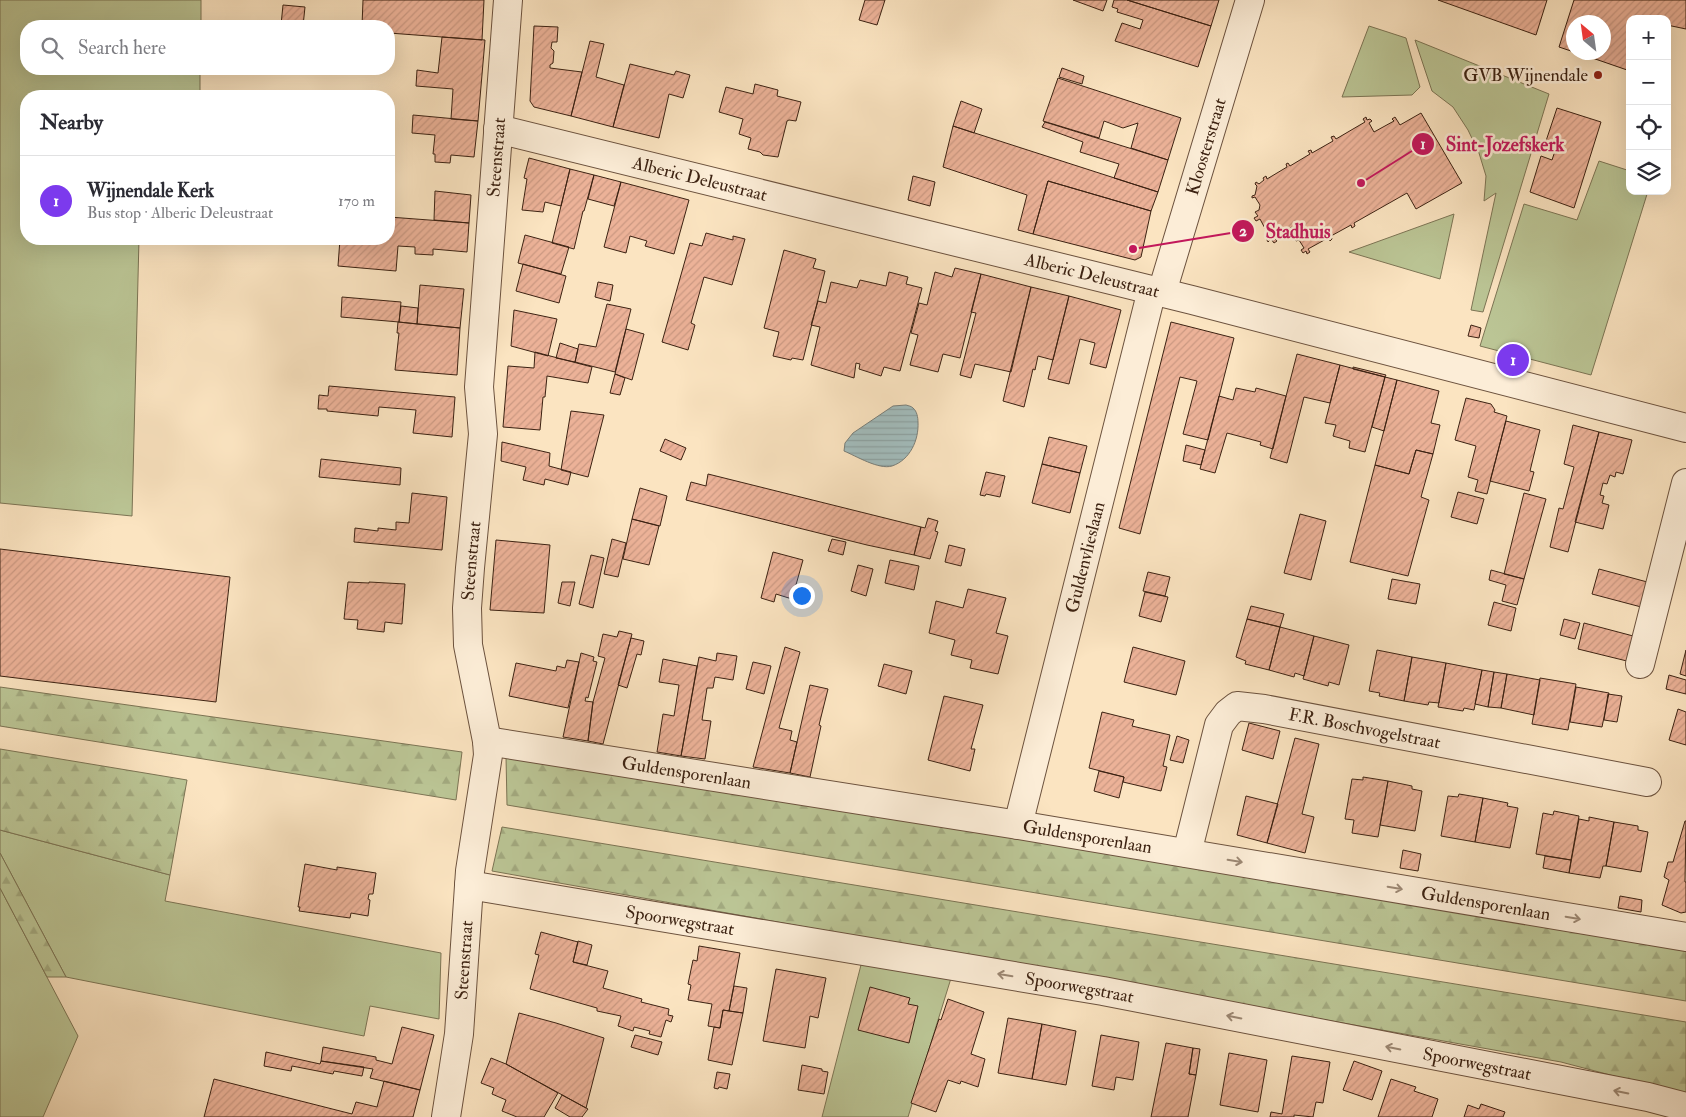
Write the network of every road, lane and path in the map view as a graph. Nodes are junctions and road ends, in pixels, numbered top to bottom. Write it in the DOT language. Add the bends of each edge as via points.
graph roads {
  1 [pos="508,0"];
  2 [pos="1250,0"];
  3 [pos="498,129"];
  4 [pos="1157,291"];
  5 [pos="1686,428"];
  6 [pos="1686,482"];
  7 [pos="1640,664"];
  8 [pos="488,748"];
  9 [pos="1647,782"];
  10 [pos="1018,825"];
  11 [pos="1187,853"];
  12 [pos="470,878"];
  13 [pos="1686,937"];
  14 [pos="1686,1107"];
  15 [pos="1655,1108"];
  16 [pos="446,1117"];
  1 -- 3 [label="street, Steenstraat"];
  2 -- 4 [label="street, Kloosterstraat"];
  3 -- 4 [label="street, Alberic Deleustraat"];
  3 -- 8 [label="street, Steenstraat" via="478,387 482,434 467,608 468,645"];
  4 -- 5 [label="street, Alberic Deleustraat"];
  4 -- 10 [label="street, Guldenvlieslaan"];
  6 -- 7 [label="street"];
  8 -- 10 [label="street, Guldensporenlaan"];
  8 -- 12 [label="street, Steenstraat"];
  9 -- 11 [label="street, F.R. Boschvogelstraat" via="1238,706 1220,725"];
  10 -- 11 [label="street, Guldensporenlaan"];
  11 -- 13 [label="street, Guldensporenlaan, one-way"];
  15 -- 12 [label="street, Spoorwegstraat, one-way" via="1103,991"];
  12 -- 16 [label="street, Steenstraat" via="459,1034"];
  14 -- 15 [label="street, Spoorwegstraat"];
}
